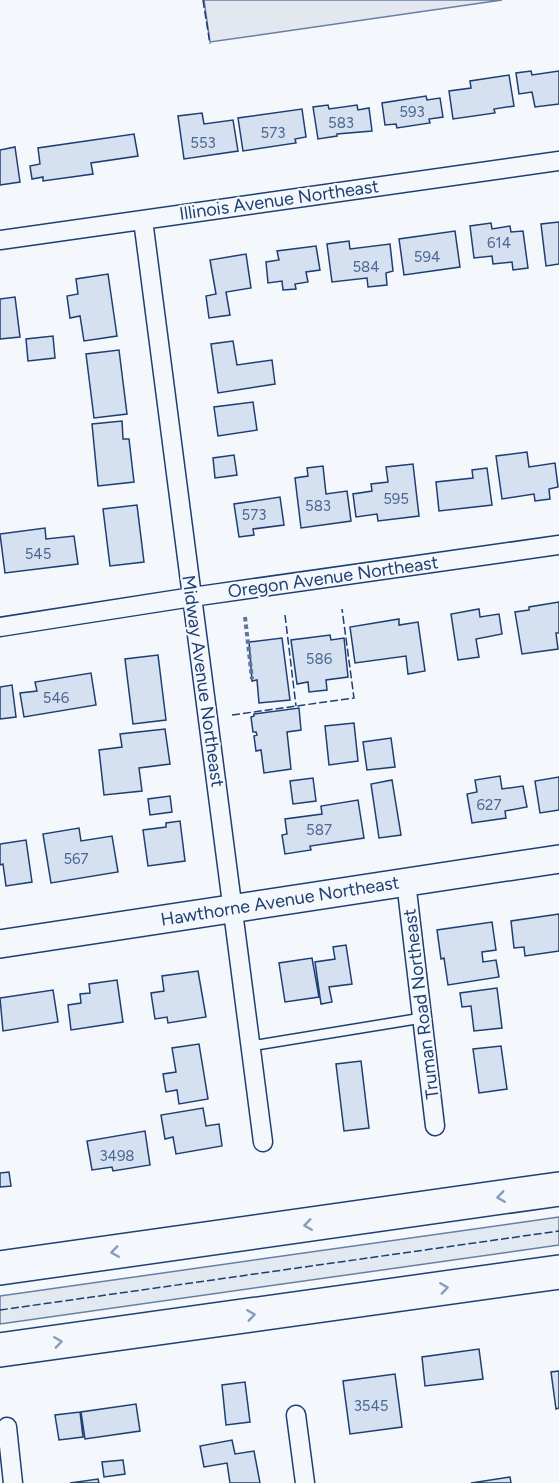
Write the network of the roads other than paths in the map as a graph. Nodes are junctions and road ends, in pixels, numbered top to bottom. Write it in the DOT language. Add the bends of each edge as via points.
graph roads {
  1 [pos="559,161"];
  2 [pos="143,219"];
  3 [pos="0,240"];
  4 [pos="559,545"];
  5 [pos="192,597"];
  6 [pos="0,627"];
  7 [pos="559,859"];
  8 [pos="406,882"];
  9 [pos="233,909"];
  10 [pos="0,944"];
  11 [pos="422,1018"];
  12 [pos="251,1046"];
  13 [pos="435,1126"];
  14 [pos="263,1142"];
  15 [pos="559,1189"];
  16 [pos="0,1268"];
  17 [pos="559,1272"];
  18 [pos="0,1350"];
  19 [pos="296,1415"];
  20 [pos="7,1427"];
  21 [pos="14,1483"];
  22 [pos="305,1483"];
  1 -- 2 [label="street, Illinois Avenue Northeast"];
  2 -- 3 [label="street, Illinois Avenue Northeast"];
  2 -- 5 [label="street, Midway Avenue Northeast"];
  4 -- 5 [label="street, Oregon Avenue Northeast"];
  5 -- 6 [label="street, Oregon Avenue Northeast"];
  5 -- 9 [label="street, Midway Avenue Northeast"];
  7 -- 8 [label="main road, Hawthorne Avenue Northeast"];
  8 -- 9 [label="main road, Hawthorne Avenue Northeast"];
  8 -- 11 [label="street, Truman Road Northeast"];
  9 -- 10 [label="main road, Hawthorne Avenue Northeast"];
  9 -- 12 [label="street, Midway Avenue Northeast"];
  11 -- 12 [label="lane"];
  11 -- 13 [label="street, Truman Road Northeast"];
  12 -- 14 [label="street, Midway Avenue Northeast"];
  15 -- 16 [label="highway, one-way"];
  18 -- 17 [label="highway, one-way"];
  19 -- 22 [label="street"];
  20 -- 21 [label="street"];
}
